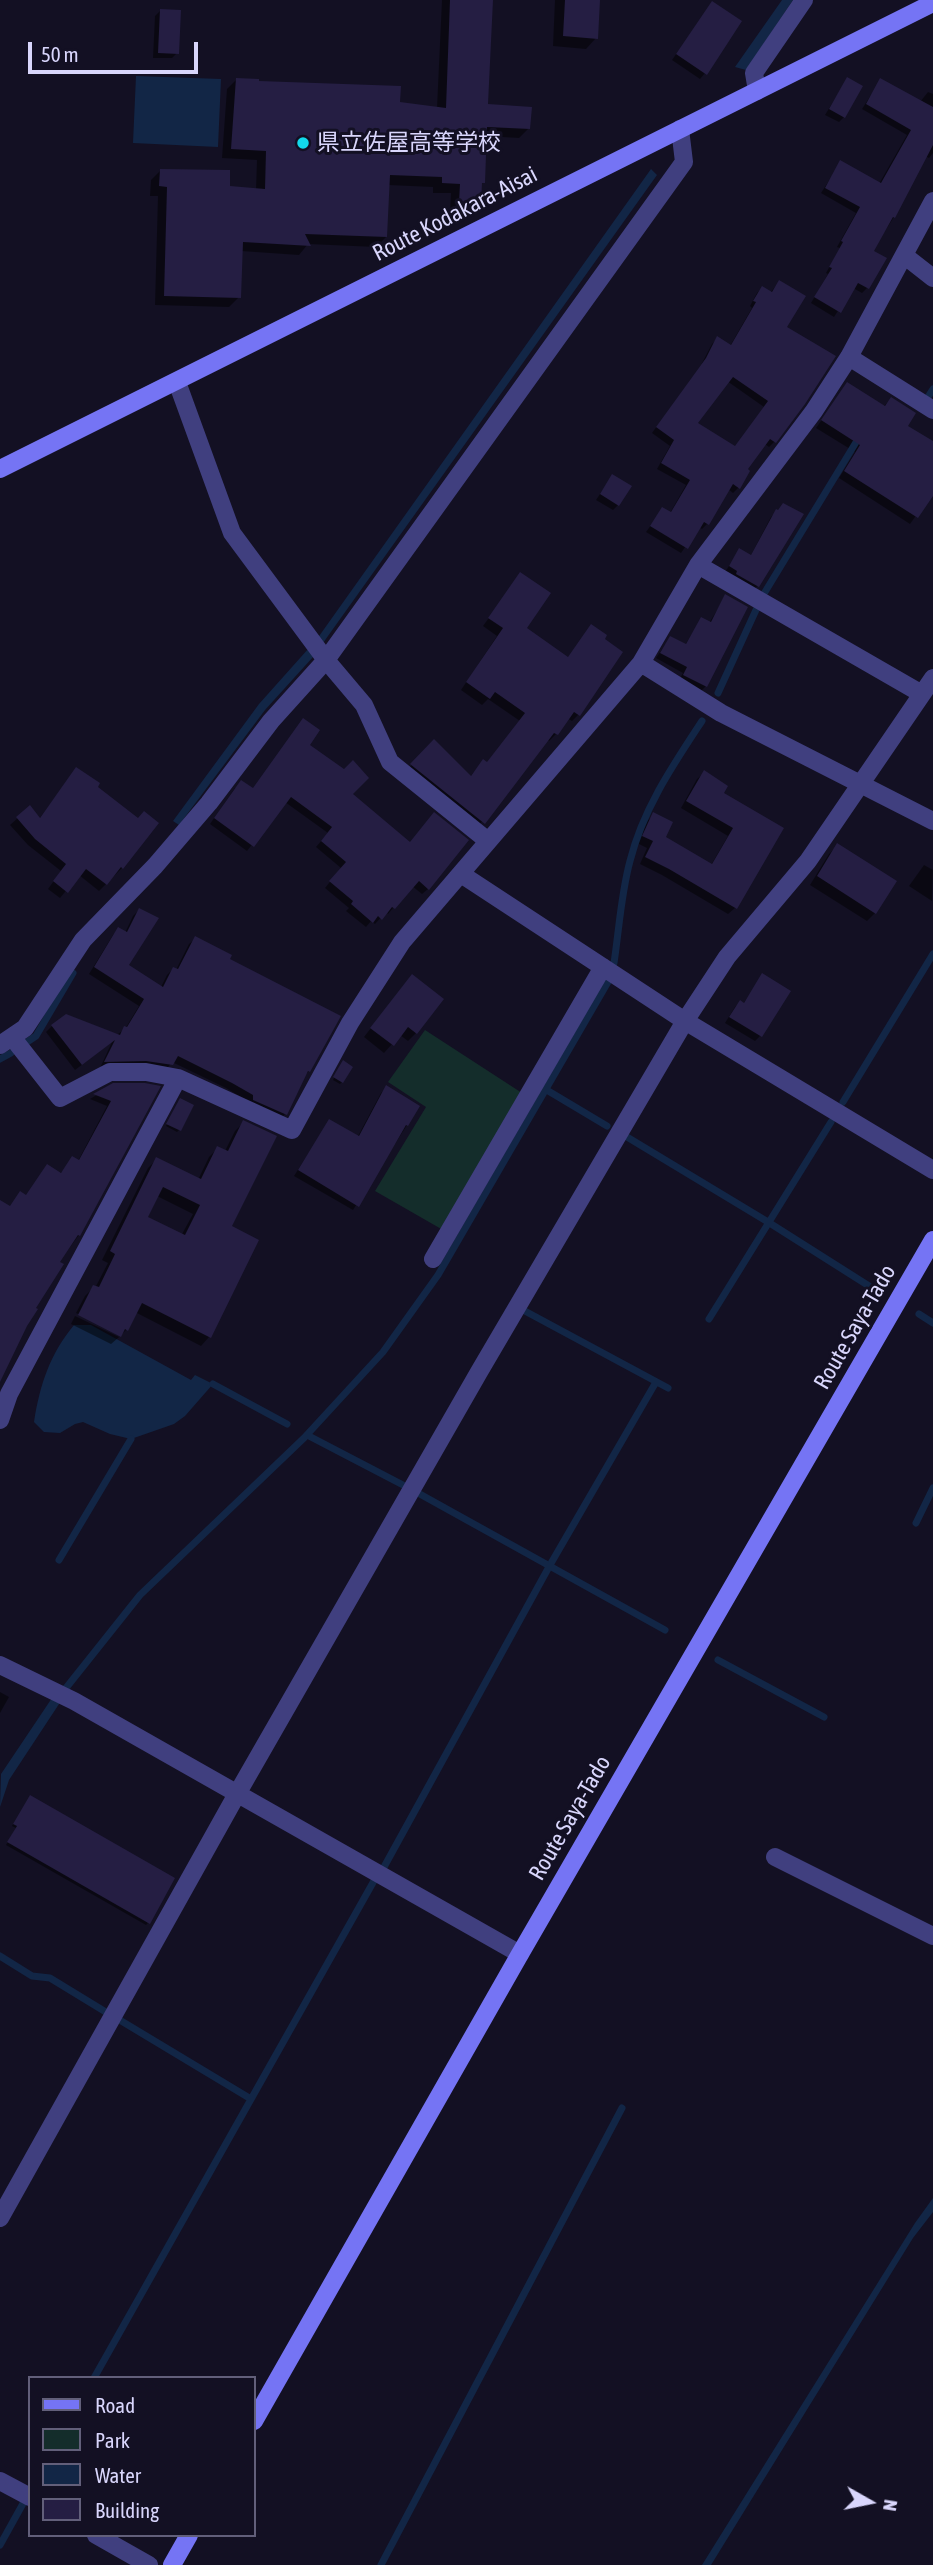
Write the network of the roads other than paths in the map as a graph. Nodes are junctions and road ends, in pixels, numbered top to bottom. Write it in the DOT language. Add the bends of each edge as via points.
graph roads {
  1 [pos="804,0"];
  2 [pos="933,3"];
  3 [pos="757,91"];
  4 [pos="680,129"];
  5 [pos="933,201"];
  6 [pos="905,256"];
  7 [pos="933,278"];
  8 [pos="849,357"];
  9 [pos="177,382"];
  10 [pos="933,410"];
  11 [pos="0,470"];
  12 [pos="698,565"];
  13 [pos="319,651"];
  14 [pos="641,663"];
  15 [pos="933,678"];
  16 [pos="922,694"];
  17 [pos="859,783"];
  18 [pos="933,821"];
  19 [pos="488,841"];
  20 [pos="461,874"];
  21 [pos="603,967"];
  22 [pos="685,1021"];
  23 [pos="6,1041"];
  24 [pos="178,1078"];
  25 [pos="933,1170"];
  26 [pos="933,1240"];
  27 [pos="433,1259"];
  28 [pos="0,1420"];
  29 [pos="0,1665"];
  30 [pos="237,1794"];
  31 [pos="775,1857"];
  32 [pos="933,1936"];
  33 [pos="520,1954"];
  34 [pos="0,2217"];
  35 [pos="256,2417"];
  36 [pos="0,2481"];
  37 [pos="28,2496"];
  38 [pos="100,2537"];
  39 [pos="188,2537"];
  40 [pos="149,2565"];
  41 [pos="172,2565"];
  1 -- 3 [label="street" via="754,73"];
  2 -- 3 [label="main road, Route Kodakara-Aisai"];
  3 -- 4 [label="main road, Route Kodakara-Aisai"];
  4 -- 9 [label="main road, Route Kodakara-Aisai"];
  4 -- 13 [label="street" via="684,162"];
  5 -- 6 [label="street"];
  6 -- 7 [label="street"];
  6 -- 8 [label="street"];
  8 -- 10 [label="street"];
  8 -- 12 [label="street"];
  9 -- 11 [label="main road, Route Kodakara-Aisai"];
  9 -- 13 [label="street" via="232,533"];
  12 -- 14 [label="street"];
  12 -- 16 [label="street"];
  13 -- 19 [label="street" via="364,705 390,762"];
  13 -- 23 [label="street" via="209,803 83,940 25,1028"];
  14 -- 17 [label="street" via="721,713"];
  14 -- 19 [label="street"];
  15 -- 16 [label="street"];
  16 -- 17 [label="street"];
  17 -- 18 [label="street"];
  17 -- 22 [label="street" via="808,861 727,957"];
  19 -- 20 [label="street"];
  20 -- 21 [label="street"];
  20 -- 24 [label="street" via="402,942 350,1023 292,1130"];
  21 -- 22 [label="street"];
  21 -- 27 [label="street"];
  22 -- 25 [label="street"];
  22 -- 30 [label="street"];
  23 -- 24 [label="street" via="60,1097 110,1072"];
  24 -- 28 [label="street" via="9,1394"];
  26 -- 33 [label="main road, Route Saya-Tado"];
  29 -- 30 [label="street"];
  30 -- 33 [label="street"];
  30 -- 34 [label="street"];
  31 -- 32 [label="street"];
  33 -- 35 [label="main road, Route Saya-Tado"];
  36 -- 37 [label="street"];
  38 -- 40 [label="street"];
  39 -- 41 [label="main road"];
}
